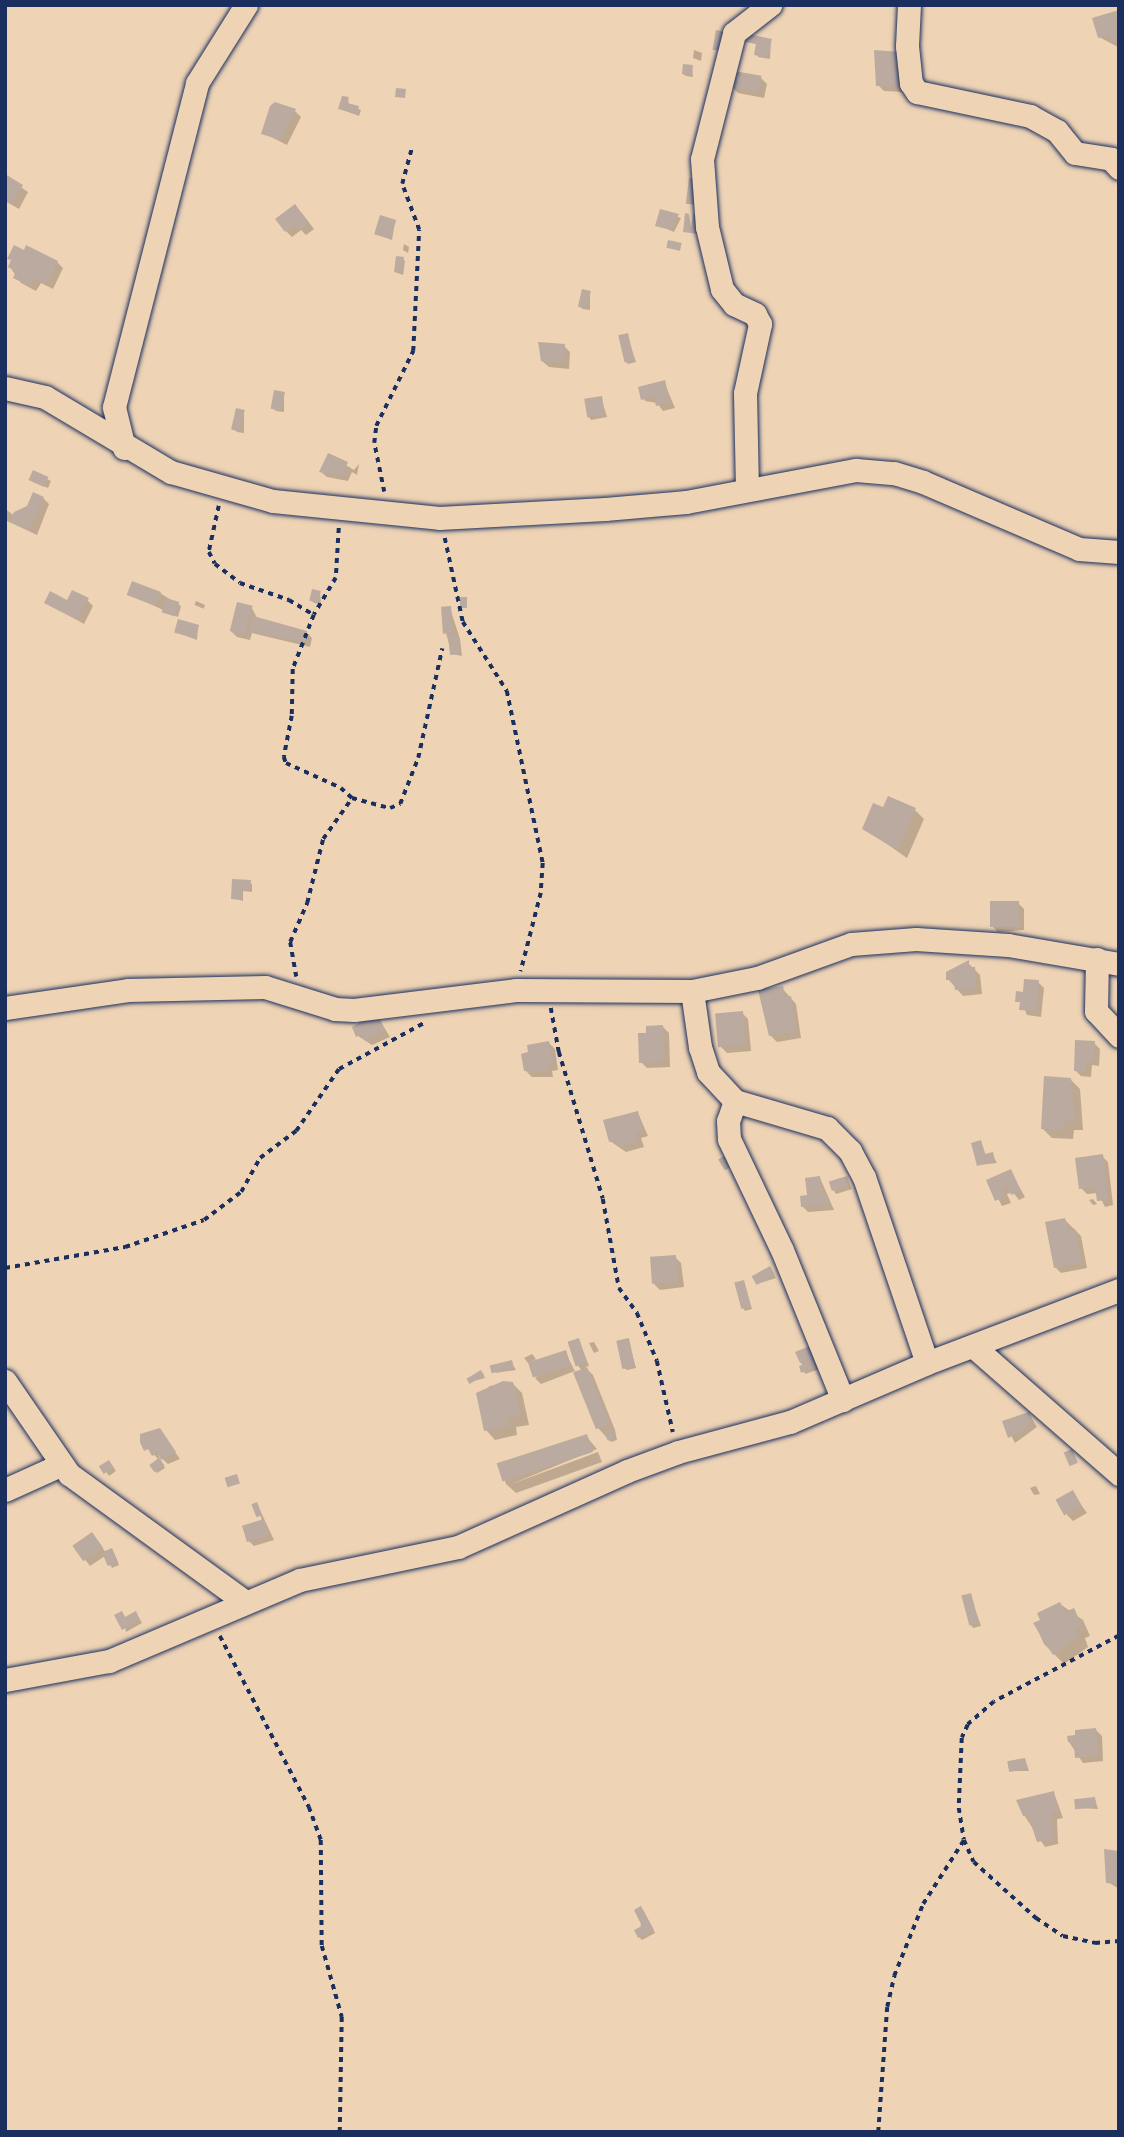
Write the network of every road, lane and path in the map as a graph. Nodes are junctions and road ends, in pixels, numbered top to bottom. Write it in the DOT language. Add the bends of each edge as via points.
graph roads {
  1 [pos="246,5"];
  2 [pos="769,5"];
  3 [pos="909,5"];
  4 [pos="412,146"];
  5 [pos="1119,168"];
  6 [pos="5,388"];
  7 [pos="124,448"];
  8 [pos="747,489"];
  9 [pos="222,490"];
  10 [pos="339,509"];
  11 [pos="389,514"];
  12 [pos="439,518"];
  13 [pos="1119,552"];
  14 [pos="314,615"];
  15 [pos="442,649"];
  16 [pos="352,798"];
  17 [pos="1108,962"];
  18 [pos="516,990"];
  19 [pos="692,991"];
  20 [pos="551,992"];
  21 [pos="313,1002"];
  22 [pos="5,1008"];
  23 [pos="432,1017"];
  24 [pos="1119,1036"];
  25 [pos="735,1101"];
  26 [pos="5,1268"];
  27 [pos="1119,1290"];
  28 [pos="974,1347"];
  29 [pos="927,1363"];
  30 [pos="5,1381"];
  31 [pos="843,1400"];
  32 [pos="678,1452"];
  33 [pos="60,1465"];
  34 [pos="1119,1474"];
  35 [pos="5,1490"];
  36 [pos="245,1602"];
  37 [pos="212,1619"];
  38 [pos="1119,1636"];
  39 [pos="5,1679"];
  40 [pos="964,1840"];
  41 [pos="1119,1941"];
  42 [pos="340,2132"];
  43 [pos="878,2132"];
  1 -- 7 [label="street" via="197,83 115,400 114,420"];
  2 -- 8 [label="street" via="734,33 702,159 707,227 722,289 734,304 755,314 760,324 745,393"];
  3 -- 5 [label="street" via="907,46 911,83 917,92 1030,116 1057,131 1075,153 1111,159"];
  4 -- 11 [label="path" via="402,184 419,230 413,351 396,391 381,410 373,443"];
  6 -- 7 [label="street" via="44,397"];
  7 -- 9 [label="street" via="171,472"];
  8 -- 12 [label="street" via="686,502"];
  8 -- 13 [label="street" via="856,470 894,473 1067,545"];
  9 -- 10 [label="street"];
  9 -- 14 [label="path" via="211,559 240,583 289,600"];
  10 -- 11 [label="street"];
  10 -- 14 [label="path" via="339,569"];
  11 -- 12 [label="street"];
  12 -- 18 [label="path" via="463,622 507,691 543,863 541,893"];
  14 -- 16 [label="path" via="293,669 292,716 284,761"];
  15 -- 16 [label="path" via="418,758 403,799 390,808"];
  16 -- 21 [label="path" via="323,839 307,903 290,942 296,975"];
  17 -- 19 [label="street" via="1008,945 916,939 851,944 757,978"];
  17 -- 24 [label="street" via="1096,1011"];
  18 -- 20 [label="street"];
  18 -- 21 [label="street" via="354,1010"];
  19 -- 20 [label="street"];
  19 -- 25 [label="street" via="699,1047 708,1072"];
  20 -- 32 [label="path" via="559,1052 603,1199 619,1288 637,1313 657,1361"];
  21 -- 22 [label="street" via="265,987 128,990"];
  23 -- 26 [label="path" via="397,1041 339,1069 296,1131 260,1158 241,1192 204,1220 125,1247"];
  25 -- 29 [label="street" via="827,1128 850,1151 864,1177"];
  25 -- 31 [label="street" via="728,1121 729,1139 782,1250"];
  27 -- 28 [label="street"];
  28 -- 29 [label="street"];
  28 -- 34 [label="street"];
  29 -- 31 [label="street"];
  30 -- 33 [label="street"];
  31 -- 32 [label="street" via="790,1422"];
  32 -- 36 [label="street" via="438,1554 325,1573"];
  33 -- 35 [label="street"];
  33 -- 36 [label="street"];
  36 -- 37 [label="street"];
  37 -- 39 [label="street" via="109,1661"];
  37 -- 42 [label="path" via="309,1807 321,1840 322,1946 342,2017"];
  38 -- 40 [label="path" via="994,1702 968,1725 962,1738 959,1808"];
  40 -- 41 [label="path" via="974,1862 1063,1936"];
  40 -- 43 [label="path" via="923,1904 894,1976 887,2007"];
}
